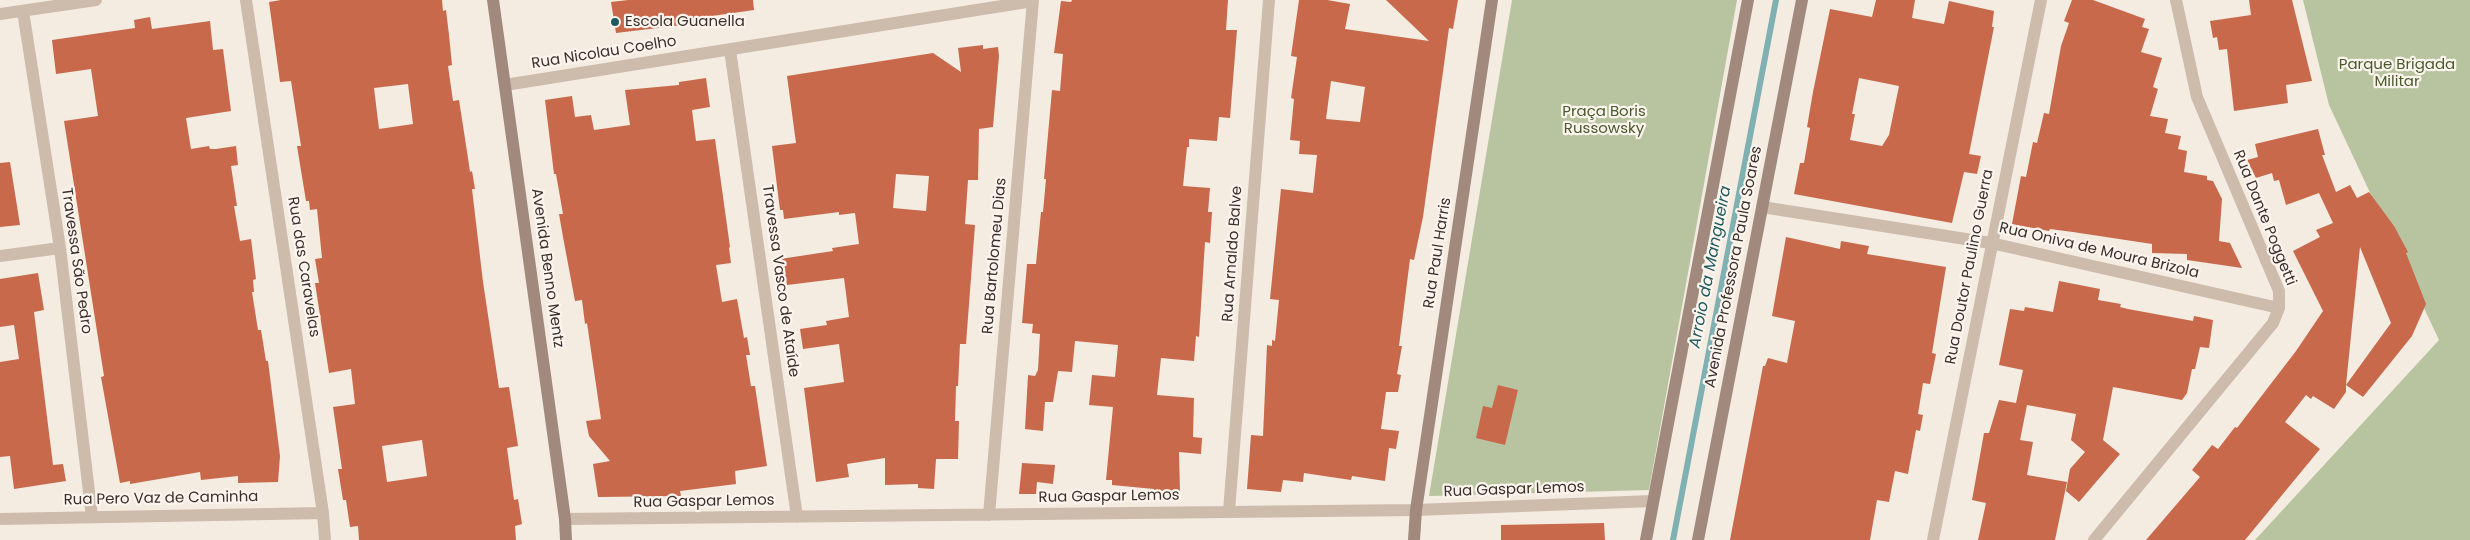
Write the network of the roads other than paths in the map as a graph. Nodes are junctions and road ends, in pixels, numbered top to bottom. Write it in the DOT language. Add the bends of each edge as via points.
graph roads {
  1 [pos="96,0"];
  2 [pos="246,0"];
  3 [pos="493,0"];
  4 [pos="1269,0"];
  5 [pos="1492,0"];
  6 [pos="1748,0"];
  7 [pos="1802,0"];
  8 [pos="2040,0"];
  9 [pos="2176,0"];
  10 [pos="1033,1"];
  11 [pos="23,11"];
  12 [pos="0,14"];
  13 [pos="730,50"];
  14 [pos="505,84"];
  15 [pos="1762,207"];
  16 [pos="1991,244"];
  17 [pos="60,248"];
  18 [pos="0,256"];
  19 [pos="2279,308"];
  20 [pos="1653,501"];
  21 [pos="1416,510"];
  22 [pos="323,512"];
  23 [pos="1229,512"];
  24 [pos="989,515"];
  25 [pos="92,517"];
  26 [pos="797,517"];
  27 [pos="0,519"];
  28 [pos="566,520"];
  29 [pos="325,540"];
  30 [pos="566,540"];
  31 [pos="1414,540"];
  32 [pos="1646,540"];
  33 [pos="1698,540"];
  34 [pos="1933,540"];
  35 [pos="2094,540"];
  1 -- 11 [label="street"];
  2 -- 22 [label="street, Rua das Caravelas"];
  3 -- 14 [label="street, Avenida Benno Mentz"];
  4 -- 23 [label="street, Rua Arnaldo Balve"];
  5 -- 21 [label="street, Rua Paul Harris"];
  6 -- 20 [label="street"];
  7 -- 15 [label="street, Avenida Professora Paula Soares"];
  8 -- 16 [label="street, Rua Doutor Paulino Guerra"];
  9 -- 19 [label="street, Rua Dante Poggetti" via="2197,97 2279,291"];
  10 -- 13 [label="street, Rua Nicolau Coelho"];
  10 -- 24 [label="street, Rua Bartolomeu Dias"];
  11 -- 12 [label="street"];
  11 -- 17 [label="street, Travessa São Pedro"];
  13 -- 14 [label="street, Rua Nicolau Coelho"];
  13 -- 26 [label="street, Travessa Vasco de Ataíde"];
  14 -- 28 [label="street, Avenida Benno Mentz"];
  15 -- 16 [label="street, Rua Oniva de Moura Brizola"];
  15 -- 33 [label="street, Avenida Professora Paula Soares"];
  16 -- 19 [label="street, Rua Oniva de Moura Brizola"];
  16 -- 34 [label="street, Rua Doutor Paulino Guerra"];
  17 -- 18 [label="street"];
  17 -- 25 [label="street, Travessa São Pedro"];
  19 -- 35 [label="street, Rua Dante Poggetti" via="2273,323"];
  20 -- 21 [label="street, Rua Gaspar Lemos"];
  20 -- 32 [label="street"];
  21 -- 23 [label="street, Rua Gaspar Lemos"];
  21 -- 31 [label="street, Rua Paul Harris"];
  22 -- 25 [label="street, Rua Pero Vaz de Caminha"];
  22 -- 29 [label="street, Rua das Caravelas"];
  23 -- 24 [label="street, Rua Gaspar Lemos"];
  24 -- 26 [label="street, Rua Gaspar Lemos"];
  25 -- 27 [label="street, Rua Pero Vaz de Caminha"];
  26 -- 28 [label="street, Rua Gaspar Lemos"];
  28 -- 30 [label="street, Avenida Benno Mentz"];
}
